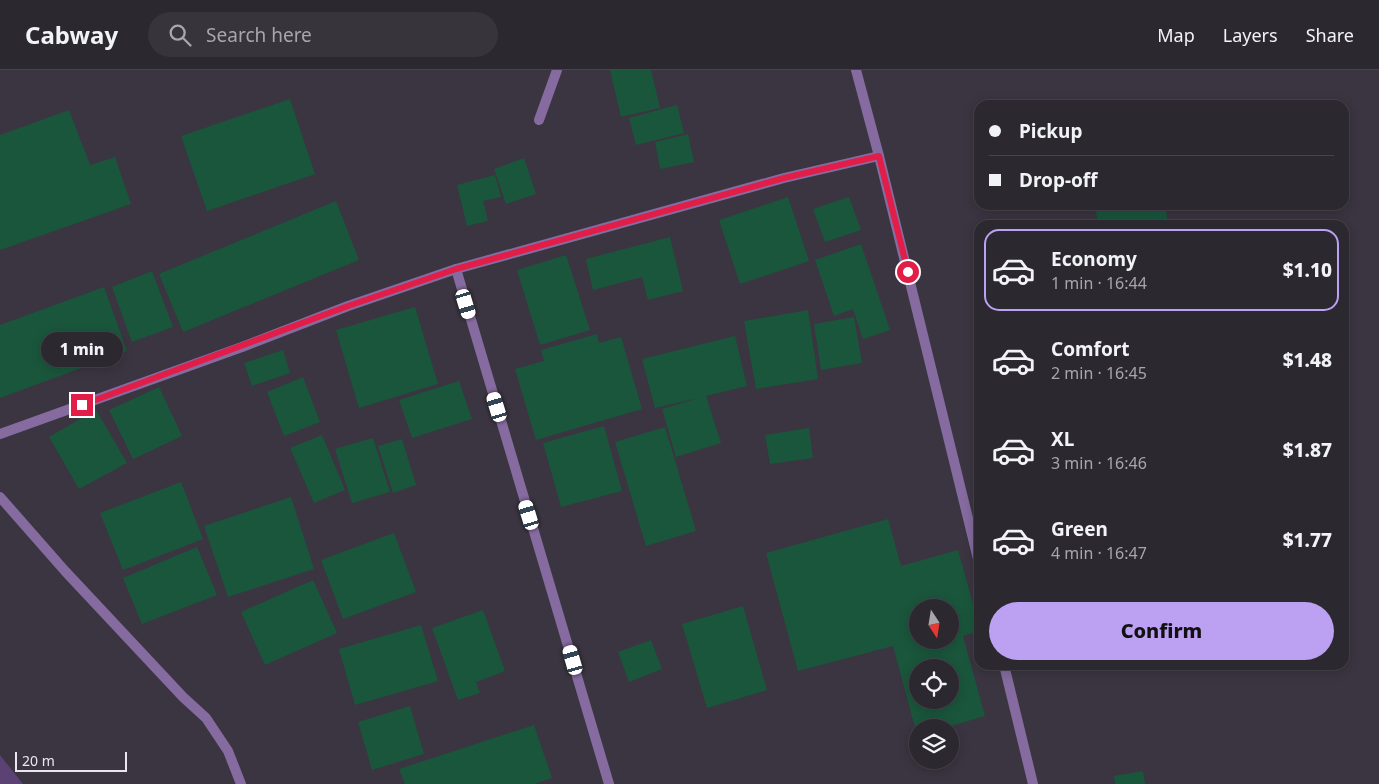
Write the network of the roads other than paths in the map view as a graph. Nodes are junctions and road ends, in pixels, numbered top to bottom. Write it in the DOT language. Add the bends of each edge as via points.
graph roads {
  1 [pos="557,70"];
  2 [pos="856,70"];
  3 [pos="539,120"];
  4 [pos="879,156"];
  5 [pos="456,269"];
  6 [pos="0,434"];
  7 [pos="0,497"];
  8 [pos="974,543"];
  9 [pos="1005,670"];
  10 [pos="240,784"];
  11 [pos="609,784"];
  12 [pos="1033,784"];
  1 -- 3 [label="street"];
  2 -- 4 [label="street"];
  4 -- 5 [label="street" via="784,178"];
  4 -- 8 [label="street"];
  5 -- 6 [label="street"];
  5 -- 11 [label="street"];
  7 -- 10 [label="street" via="65,571 206,718 228,751"];
  9 -- 12 [label="street"];
}
